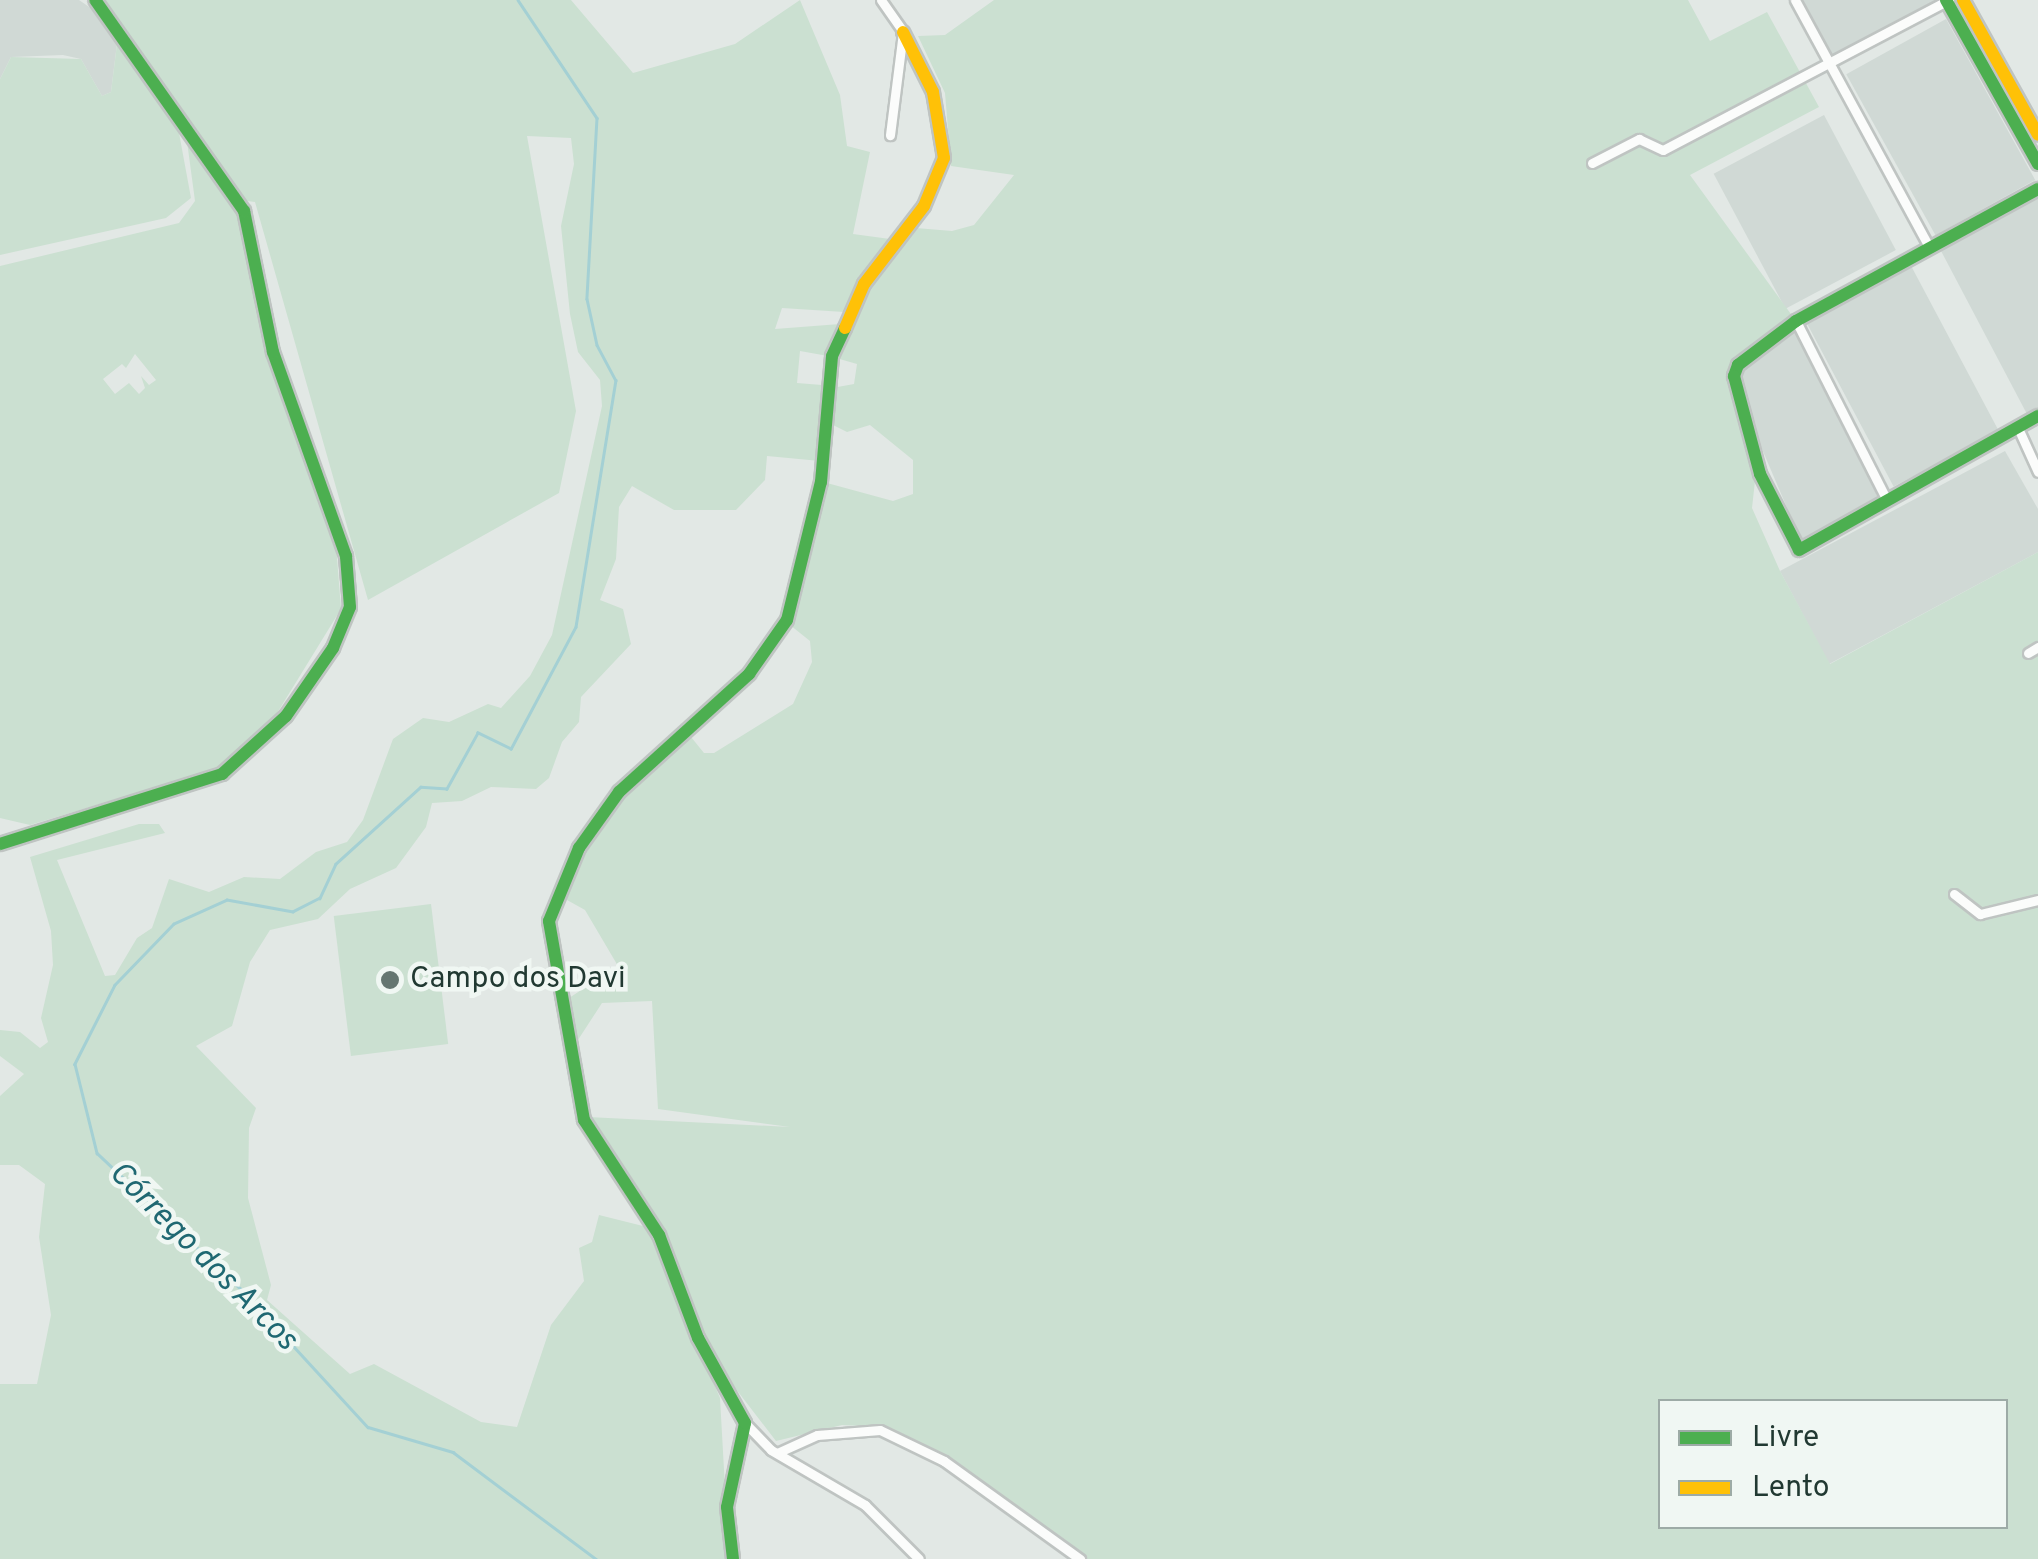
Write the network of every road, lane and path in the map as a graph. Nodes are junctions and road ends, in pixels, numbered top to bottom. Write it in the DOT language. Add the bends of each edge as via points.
graph roads {
  1 [pos="95,0"];
  2 [pos="900,0"];
  3 [pos="1795,0"];
  4 [pos="1947,0"];
  5 [pos="1963,0"];
  6 [pos="885,4"];
  7 [pos="903,32"];
  8 [pos="1830,65"];
  9 [pos="890,134"];
  10 [pos="2038,135"];
  11 [pos="1592,162"];
  12 [pos="2038,164"];
  13 [pos="2038,189"];
  14 [pos="1930,246"];
  15 [pos="1796,320"];
  16 [pos="2038,416"];
  17 [pos="2018,428"];
  18 [pos="2038,472"];
  19 [pos="1887,500"];
  20 [pos="0,844"];
  21 [pos="1954,894"];
  22 [pos="2038,900"];
  23 [pos="745,1422"];
  24 [pos="778,1453"];
  25 [pos="733,1559"];
  26 [pos="919,1559"];
  27 [pos="1080,1559"];
  1 -- 20 [label="street" via="244,211 273,352 346,556 350,607 333,648 286,716 222,774"];
  2 -- 6 [label="street"];
  3 -- 8 [label="street"];
  4 -- 8 [label="street"];
  4 -- 12 [label="street"];
  5 -- 10 [label="street"];
  6 -- 7 [label="street"];
  7 -- 9 [label="street"];
  7 -- 23 [label="street" via="933,92 944,158 924,206 864,284 832,356 821,482 788,620 749,674 619,792 579,848 549,921 549,950 584,1120 659,1234 708,1360"];
  8 -- 11 [label="street" via="1663,150 1639,139"];
  8 -- 14 [label="street"];
  13 -- 14 [label="street"];
  14 -- 15 [label="street"];
  15 -- 19 [label="street"];
  15 -- 19 [label="street" via="1738,365 1734,376 1760,474 1791,542 1802,549"];
  16 -- 17 [label="street"];
  17 -- 18 [label="street"];
  17 -- 19 [label="street"];
  21 -- 22 [label="street" via="1980,914"];
  23 -- 24 [label="street"];
  23 -- 25 [label="street" via="727,1507"];
  24 -- 26 [label="street" via="865,1506"];
  24 -- 27 [label="street" via="818,1434 880,1430 944,1460"];
}
